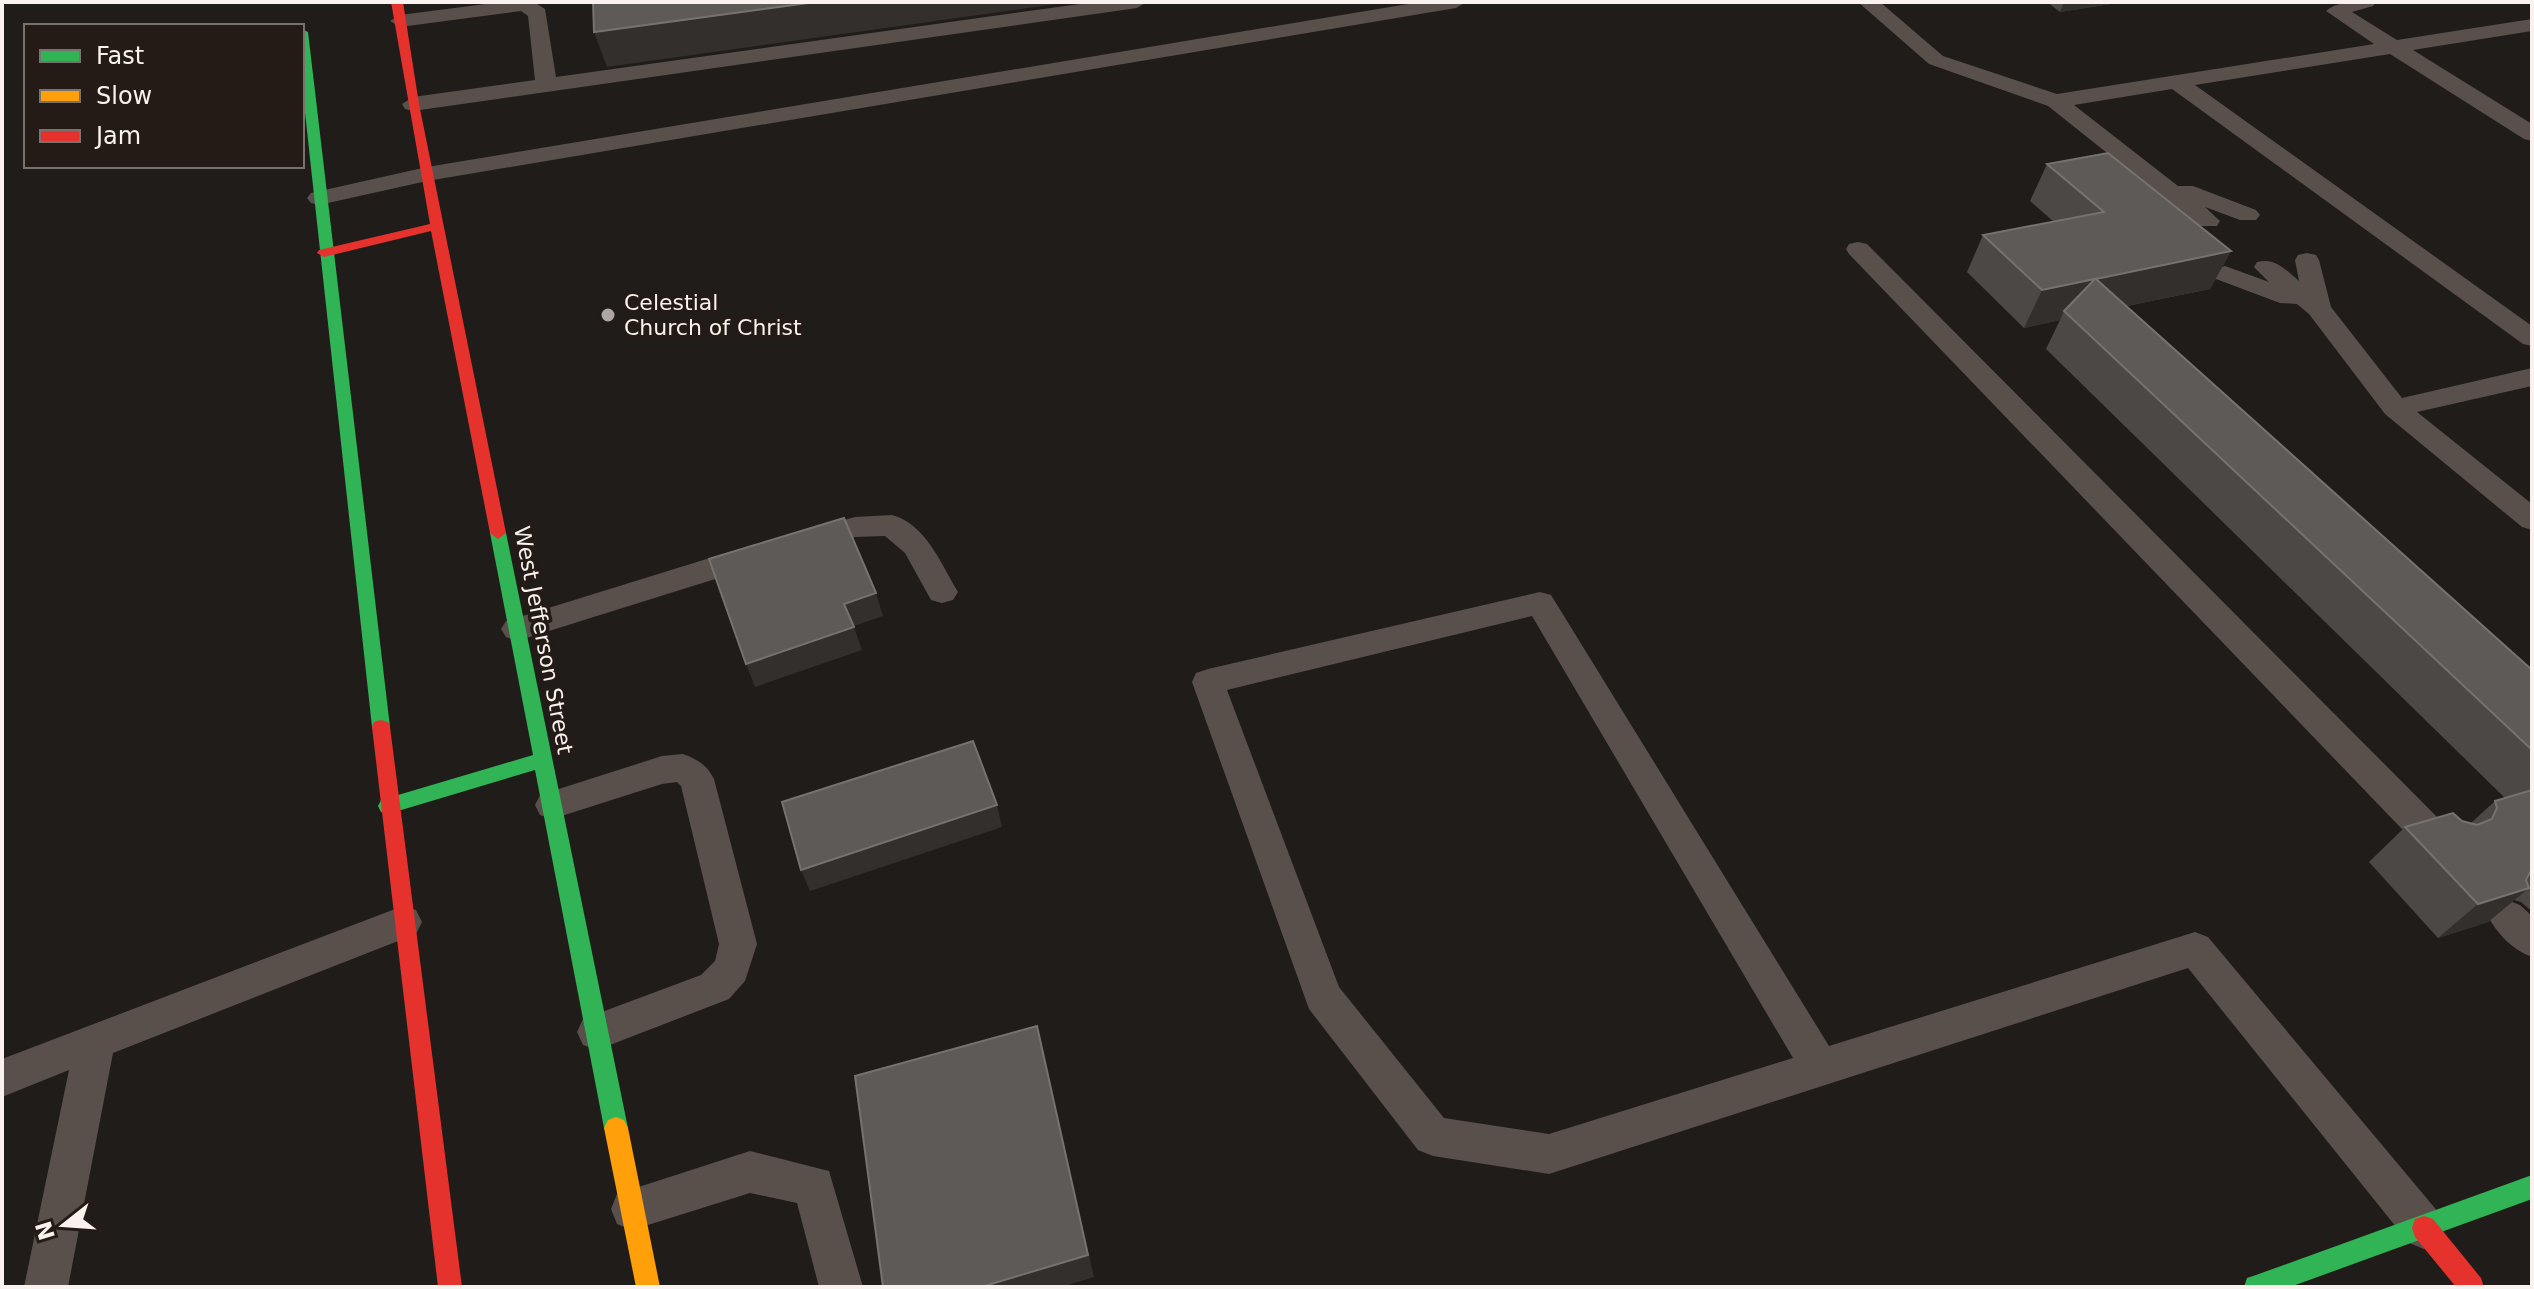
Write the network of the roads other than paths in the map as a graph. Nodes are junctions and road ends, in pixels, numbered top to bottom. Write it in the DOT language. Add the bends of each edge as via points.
graph roads {
  1 [pos="1137,2"];
  2 [pos="1456,2"];
  3 [pos="1868,2"];
  4 [pos="2366,2"];
  5 [pos="398,12"];
  6 [pos="2532,25"];
  7 [pos="2389,46"];
  8 [pos="304,53"];
  9 [pos="2174,80"];
  10 [pos="546,85"];
  11 [pos="2056,101"];
  12 [pos="413,104"];
  13 [pos="2532,134"];
  14 [pos="427,174"];
  15 [pos="2152,178"];
  16 [pos="319,198"];
  17 [pos="2248,215"];
  18 [pos="2165,216"];
  19 [pos="2208,221"];
  20 [pos="437,226"];
  21 [pos="1858,249"];
  22 [pos="324,253"];
  23 [pos="2307,260"];
  24 [pos="2266,267"];
  25 [pos="2225,274"];
  26 [pos="2318,308"];
  27 [pos="2532,338"];
  28 [pos="2532,377"];
  29 [pos="2395,408"];
  30 [pos="2532,520"];
  31 [pos="942,592"];
  32 [pos="517,629"];
  33 [pos="543,760"];
  34 [pos="552,805"];
  35 [pos="388,806"];
  36 [pos="2438,842"];
  37 [pos="403,922"];
  38 [pos="597,1032"];
  39 [pos="95,1042"];
  40 [pos="1820,1067"];
  41 [pos="2,1078"];
  42 [pos="2532,1187"];
  43 [pos="632,1209"];
  44 [pos="2424,1228"];
  45 [pos="46,1287"];
  46 [pos="450,1287"];
  47 [pos="648,1287"];
  48 [pos="841,1287"];
  49 [pos="2256,1287"];
  50 [pos="2472,1287"];
  1 -- 10 [label="lane"];
  2 -- 14 [label="lane"];
  3 -- 11 [label="lane" via="1936,60"];
  4 -- 7 [label="lane" via="2336,11"];
  5 -- 10 [label="lane" via="525,5 538,13"];
  5 -- 12 [label="main road, West Jefferson Street"];
  6 -- 7 [label="lane"];
  7 -- 9 [label="lane"];
  7 -- 13 [label="lane"];
  8 -- 16 [label="main road"];
  9 -- 11 [label="lane"];
  9 -- 27 [label="lane"];
  10 -- 12 [label="lane"];
  11 -- 15 [label="lane"];
  12 -- 14 [label="main road, West Jefferson Street"];
  14 -- 16 [label="lane"];
  14 -- 20 [label="main road, West Jefferson Street"];
  15 -- 17 [label="lane"];
  15 -- 18 [label="lane"];
  15 -- 19 [label="lane"];
  16 -- 22 [label="main road"];
  20 -- 22 [label="main road"];
  20 -- 32 [label="main road, West Jefferson Street"];
  21 -- 36 [label="lane"];
  22 -- 35 [label="main road"];
  23 -- 26 [label="lane"];
  24 -- 26 [label="lane"];
  25 -- 26 [label="lane"];
  26 -- 29 [label="lane"];
  28 -- 29 [label="lane"];
  29 -- 30 [label="lane"];
  31 -- 32 [label="lane" via="916,546 892,525 855,527"];
  32 -- 33 [label="main road, West Jefferson Street"];
  33 -- 34 [label="main road, West Jefferson Street"];
  33 -- 35 [label="main road"];
  34 -- 38 [label="main road, West Jefferson Street"];
  34 -- 38 [label="lane" via="683,768 697,779 738,944 732,969 715,987"];
  35 -- 37 [label="main road"];
  37 -- 39 [label="lane"];
  37 -- 46 [label="main road"];
  38 -- 43 [label="main road, West Jefferson Street"];
  39 -- 41 [label="lane"];
  39 -- 45 [label="lane"];
  40 -- 40 [label="lane" via="1549,1154 1433,1136 1323,997 1208,682 1540,603"];
  40 -- 44 [label="lane" via="2195,949"];
  42 -- 44 [label="main road"];
  43 -- 47 [label="main road, West Jefferson Street"];
  43 -- 48 [label="lane" via="750,1172 814,1186"];
  44 -- 49 [label="main road"];
  44 -- 50 [label="main road"];
}
